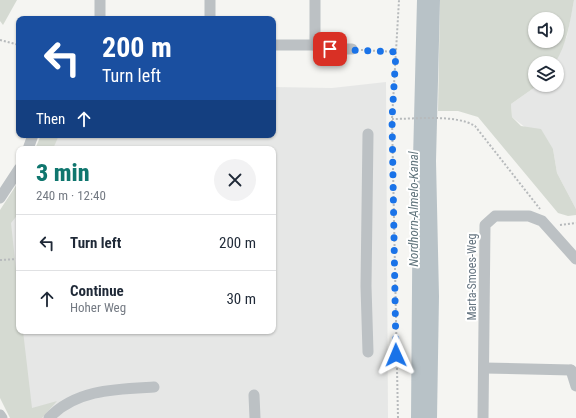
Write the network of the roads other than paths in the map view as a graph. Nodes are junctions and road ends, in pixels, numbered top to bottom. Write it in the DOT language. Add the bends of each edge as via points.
graph roads {
  1 [pos="100,0"];
  2 [pos="210,0"];
  3 [pos="315,0"];
  4 [pos="100,16"];
  5 [pos="210,16"];
  6 [pos="276,44"];
  7 [pos="315,45"];
  8 [pos="352,50"];
  9 [pos="368,134"];
  10 [pos="16,174"];
  11 [pos="0,198"];
  12 [pos="576,259"];
  13 [pos="368,352"];
  14 [pos="574,367"];
  15 [pos="484,368"];
  16 [pos="576,386"];
  17 [pos="154,388"];
  18 [pos="254,395"];
  19 [pos="0,415"];
  20 [pos="2,418"];
  21 [pos="49,418"];
  22 [pos="255,418"];
  23 [pos="483,418"];
  1 -- 4 [label="street"];
  2 -- 5 [label="street"];
  3 -- 7 [label="street"];
  6 -- 7 [label="street"];
  7 -- 8 [label="street" via="319,49"];
  9 -- 13 [label="street"];
  10 -- 11 [label="street"];
  12 -- 15 [label="street, Marta-Smoes-Weg" via="542,220 535,217 495,216 485,225"];
  14 -- 15 [label="street"];
  14 -- 16 [label="street"];
  15 -- 23 [label="street, Marta-Smoes-Weg"];
  17 -- 21 [label="street" via="131,388 84,395 67,403"];
  18 -- 22 [label="street"];
  19 -- 20 [label="street"];
}
